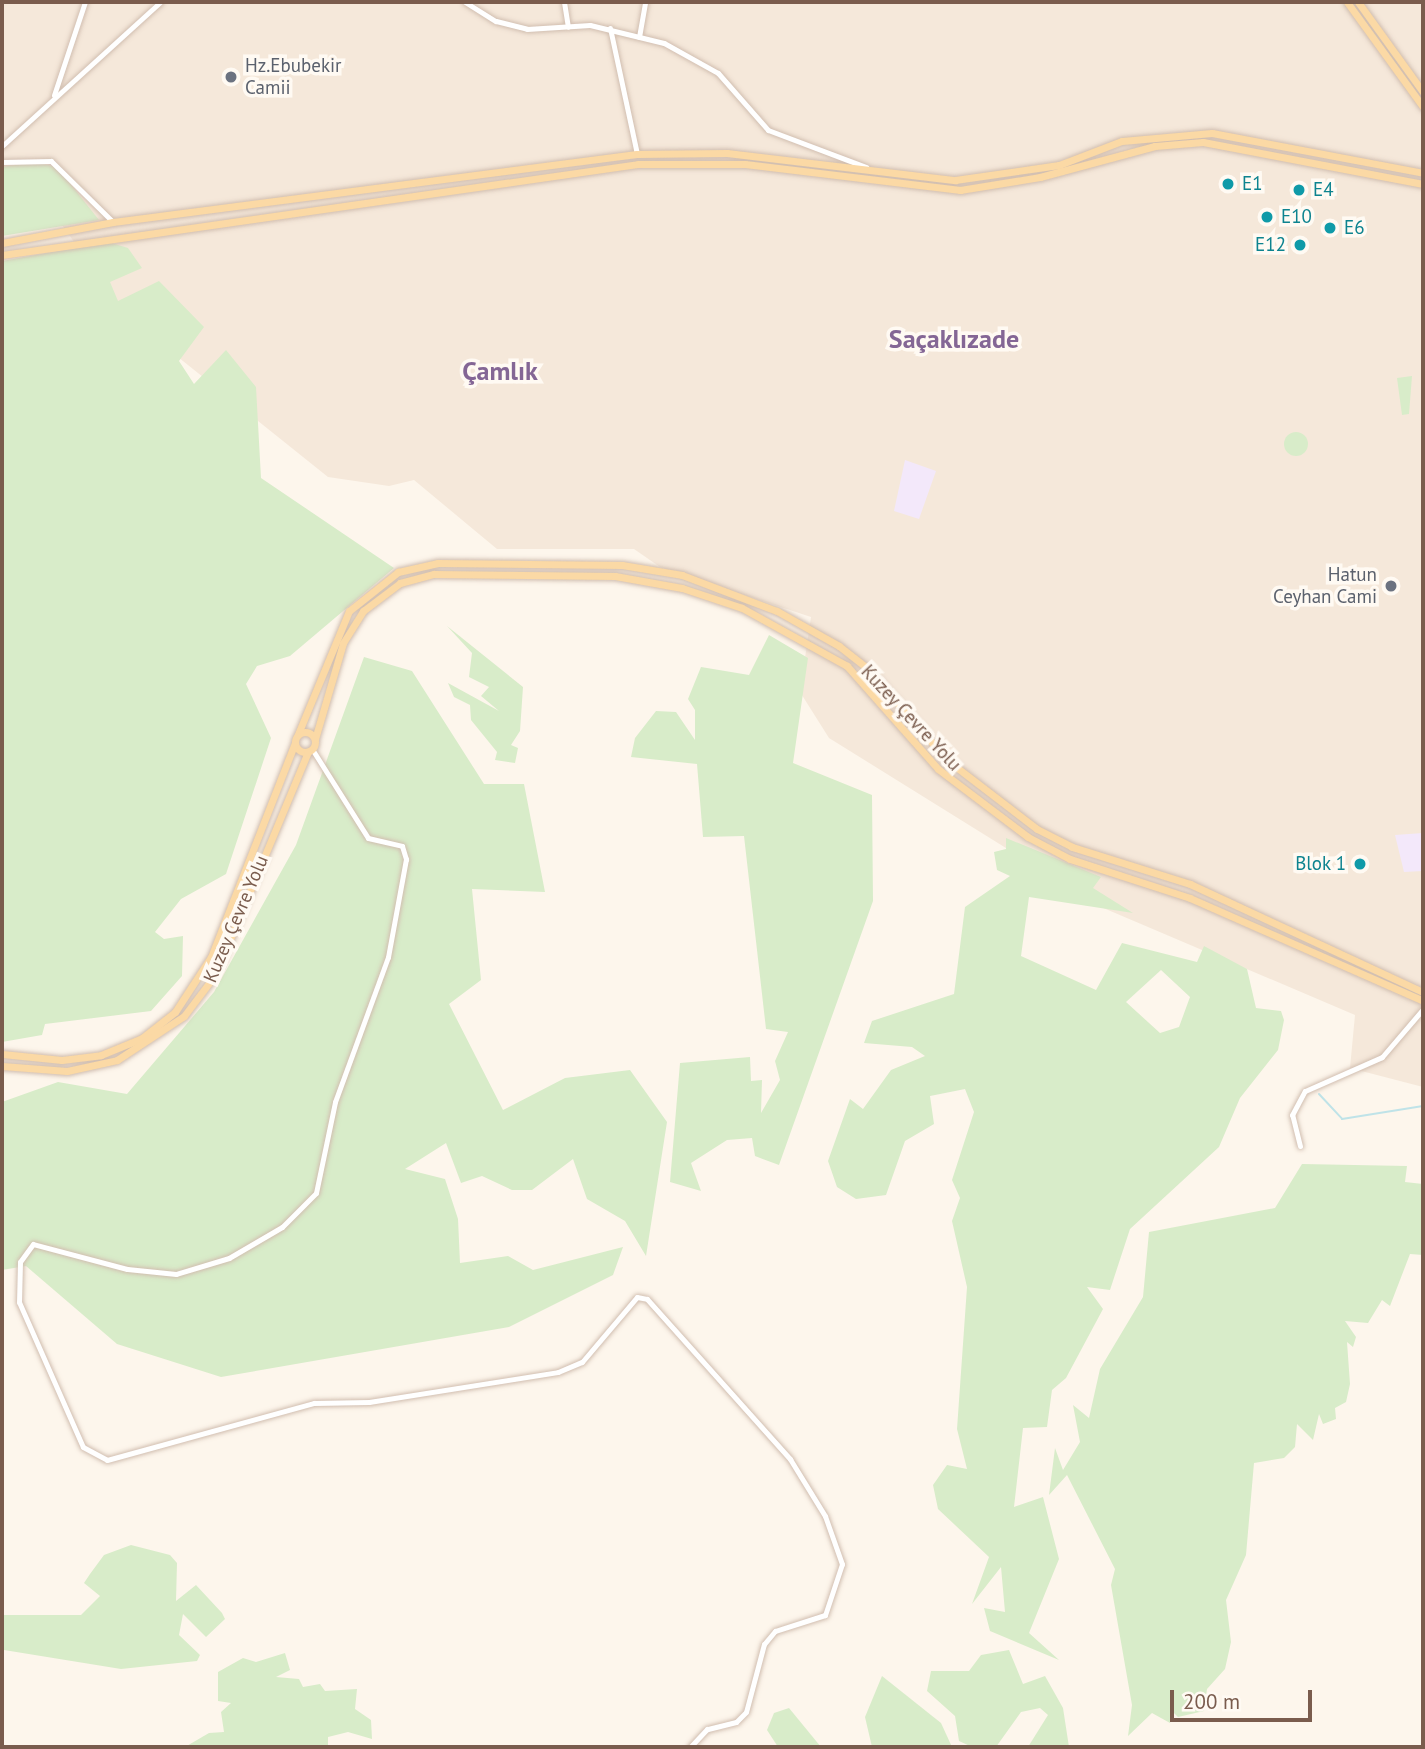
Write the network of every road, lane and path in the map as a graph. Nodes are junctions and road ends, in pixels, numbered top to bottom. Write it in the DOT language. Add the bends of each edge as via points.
graph roads {
  1 [pos="85,2"];
  2 [pos="160,2"];
  3 [pos="465,2"];
  4 [pos="564,2"];
  5 [pos="645,2"];
  6 [pos="1347,2"];
  7 [pos="1358,2"];
  8 [pos="568,27"];
  9 [pos="610,28"];
  10 [pos="639,37"];
  11 [pos="1423,93"];
  12 [pos="52,98"];
  13 [pos="1423,107"];
  14 [pos="2,146"];
  15 [pos="637,154"];
  16 [pos="2,162"];
  17 [pos="542,168"];
  18 [pos="529,170"];
  19 [pos="873,170"];
  20 [pos="1423,173"];
  21 [pos="544,181"];
  22 [pos="530,183"];
  23 [pos="1423,184"];
  24 [pos="113,222"];
  25 [pos="2,243"];
  26 [pos="2,255"];
  27 [pos="298,734"];
  28 [pos="315,739"];
  29 [pos="295,743"];
  30 [pos="310,751"];
  31 [pos="1423,992"];
  32 [pos="1423,1001"];
  33 [pos="1423,1009"];
  34 [pos="2,1054"];
  35 [pos="2,1066"];
  36 [pos="1300,1146"];
  37 [pos="690,1747"];
  1 -- 12 [label="street"];
  2 -- 12 [label="street"];
  3 -- 8 [label="street" via="508,24"];
  4 -- 8 [label="street"];
  5 -- 10 [label="street"];
  6 -- 13 [label="main road"];
  7 -- 11 [label="main road"];
  8 -- 9 [label="street"];
  9 -- 10 [label="street"];
  9 -- 15 [label="street"];
  10 -- 19 [label="street" via="718,73 768,131"];
  12 -- 14 [label="street"];
  15 -- 17 [label="main road"];
  15 -- 19 [label="main road" via="727,153"];
  16 -- 24 [label="street" via="51,161"];
  17 -- 18 [label="main road"];
  17 -- 21 [label="street"];
  18 -- 22 [label="street"];
  18 -- 24 [label="main road"];
  19 -- 20 [label="main road" via="955,180 1016,174 1122,141 1212,133"];
  21 -- 22 [label="main road"];
  21 -- 23 [label="main road" via="638,164 694,162 960,190 994,188 1155,146 1203,142"];
  22 -- 26 [label="main road" via="264,213"];
  24 -- 25 [label="main road"];
  27 -- 28 [label="main road"];
  27 -- 29 [label="main road, Kuzey Çevre Yolu"];
  27 -- 31 [label="main road, Kuzey Çevre Yolu" via="349,611 398,572 438,563 611,565 682,575 746,597 839,646 866,667 947,760 1037,828 1072,847 1189,884"];
  28 -- 30 [label="main road, Kuzey Çevre Yolu"];
  28 -- 32 [label="main road, Kuzey Çevre Yolu" via="342,643 363,611 400,583 435,574 615,576 682,588 754,614 847,666 938,769 1028,837 1070,859 1190,898"];
  29 -- 30 [label="main road"];
  29 -- 34 [label="main road, Kuzey Çevre Yolu" via="211,957 175,1012 142,1038 101,1055 62,1060"];
  30 -- 35 [label="main road, Kuzey Çevre Yolu" via="215,975 184,1016 117,1060 67,1071"];
  30 -- 37 [label="street" via="368,838 402,846 406,859 388,957 335,1102 316,1193 282,1227 229,1258 176,1274 127,1269 33,1244 20,1262 19,1302 83,1447 107,1460 314,1403 369,1402 558,1372 582,1362 637,1297 647,1299 790,1459 835,1538 842,1564 825,1615 775,1631 764,1644 746,1712 736,1722 708,1728"];
  33 -- 36 [label="street" via="1382,1056 1305,1091 1292,1115"];
}
